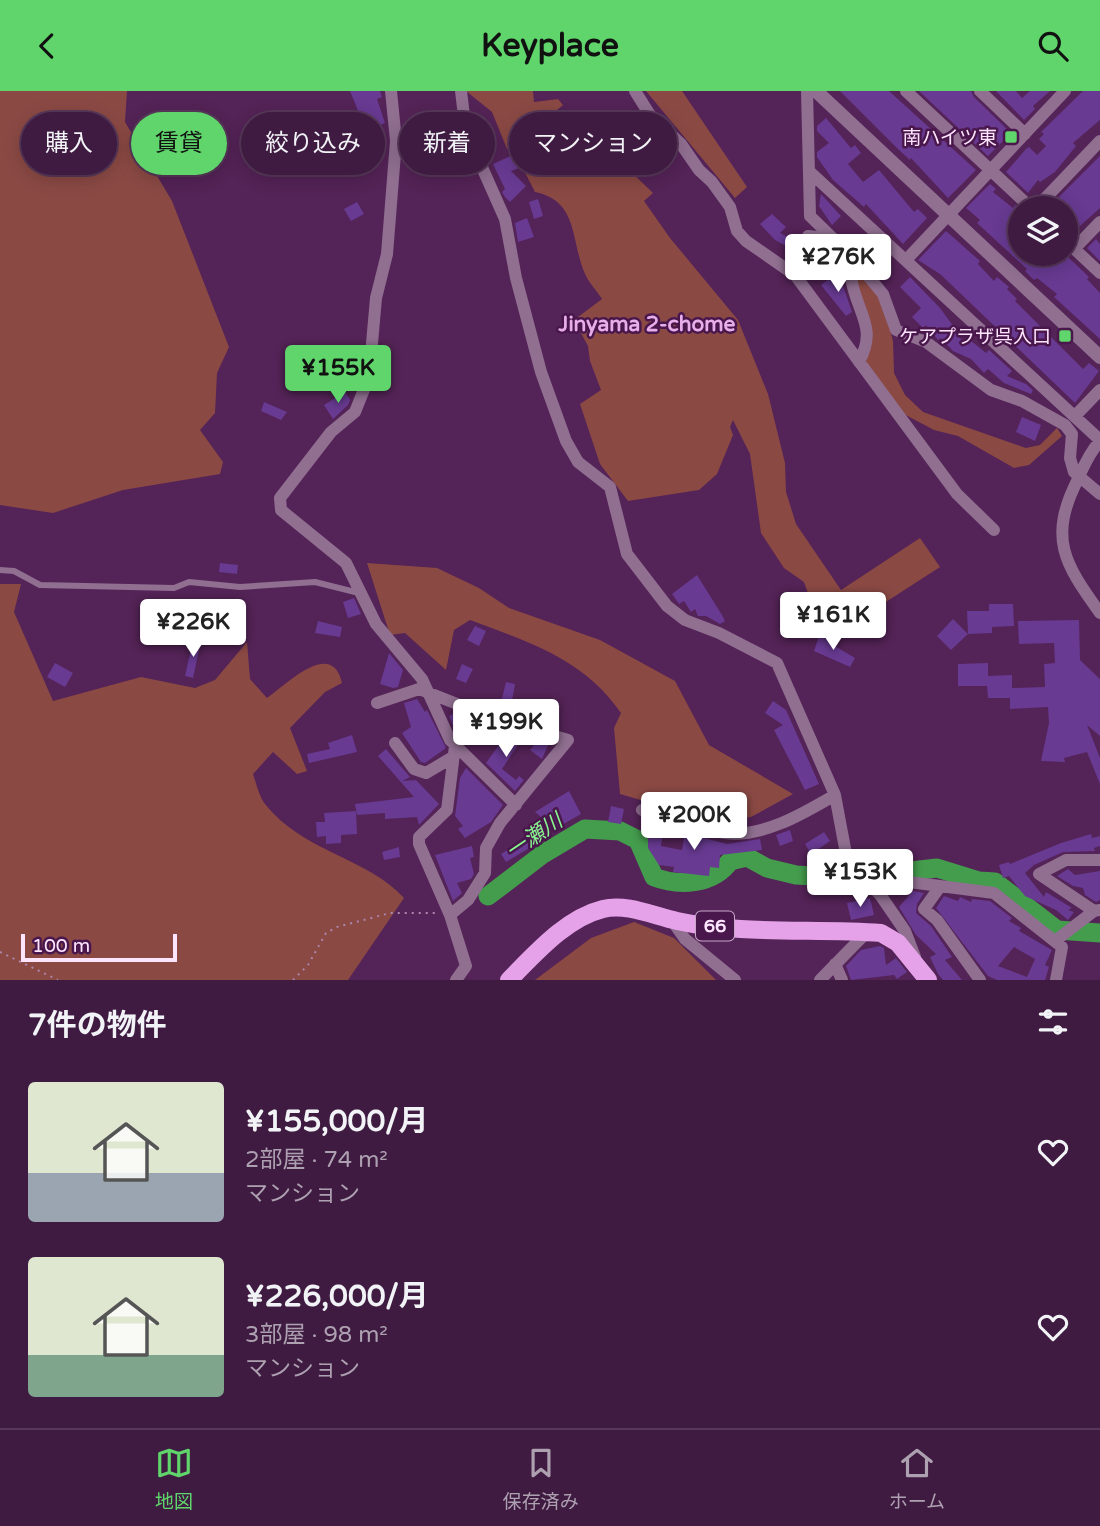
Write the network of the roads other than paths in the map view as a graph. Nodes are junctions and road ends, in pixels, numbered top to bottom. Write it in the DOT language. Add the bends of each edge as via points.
graph roads {
  1 [pos="391,91"];
  2 [pos="461,91"];
  3 [pos="635,91"];
  4 [pos="807,91"];
  5 [pos="816,91"];
  6 [pos="906,91"];
  7 [pos="980,91"];
  8 [pos="1061,93"];
  9 [pos="1025,134"];
  10 [pos="1100,141"];
  11 [pos="990,171"];
  12 [pos="811,173"];
  13 [pos="1018,196"];
  14 [pos="1047,196"];
  15 [pos="949,213"];
  16 [pos="1100,222"];
  17 [pos="808,236"];
  18 [pos="833,239"];
  19 [pos="1078,239"];
  20 [pos="1078,252"];
  21 [pos="853,258"];
  22 [pos="906,260"];
  23 [pos="1100,273"];
  24 [pos="1100,358"];
  25 [pos="859,362"];
  26 [pos="1100,390"];
  27 [pos="1075,417"];
  28 [pos="1100,441"];
  29 [pos="1079,477"];
  30 [pos="1100,494"];
  31 [pos="994,530"];
  32 [pos="0,570"];
  33 [pos="361,593"];
  34 [pos="1100,613"];
  35 [pos="429,693"];
  36 [pos="377,703"];
  37 [pos="396,743"];
  38 [pos="454,752"];
  39 [pos="835,795"];
  40 [pos="516,805"];
  41 [pos="642,810"];
  42 [pos="1100,860"];
  43 [pos="867,883"];
  44 [pos="939,888"];
  45 [pos="1097,911"];
  46 [pos="450,915"];
  47 [pos="671,919"];
  48 [pos="867,932"];
  49 [pos="1055,941"];
  50 [pos="835,964"];
  51 [pos="925,975"];
  52 [pos="456,980"];
  53 [pos="509,980"];
  54 [pos="735,980"];
  55 [pos="820,980"];
  56 [pos="842,980"];
  57 [pos="980,980"];
  58 [pos="1056,980"];
  1 -- 33 [label="street" via="396,141 369,377 355,412 331,432 280,498 281,510 346,563"];
  2 -- 39 [label="street" via="477,156 505,219 541,372 566,441 578,462 610,487 627,554 667,606 685,620 777,663"];
  3 -- 25 [label="street" via="650,115 681,143 712,182 730,207 737,231 795,275"];
  4 -- 12 [label="street"];
  5 -- 15 [label="street"];
  6 -- 11 [label="street"];
  7 -- 9 [label="street"];
  8 -- 9 [label="street"];
  9 -- 11 [label="street"];
  10 -- 14 [label="street"];
  11 -- 13 [label="street"];
  11 -- 15 [label="street"];
  12 -- 18 [label="street" via="810,216"];
  12 -- 22 [label="street"];
  15 -- 22 [label="street"];
  15 -- 24 [label="street"];
  16 -- 19 [label="street"];
  17 -- 18 [label="street"];
  18 -- 21 [label="street"];
  20 -- 23 [label="street"];
  21 -- 25 [label="street" via="852,284 869,344"];
  21 -- 29 [label="street" via="883,294 896,330 926,342 991,390 1065,425 1072,433 1070,458"];
  22 -- 27 [label="street"];
  25 -- 31 [label="street" via="957,494"];
  26 -- 27 [label="street"];
  27 -- 28 [label="street"];
  28 -- 29 [label="street"];
  29 -- 30 [label="street"];
  29 -- 34 [label="street" via="1061,524 1064,549 1072,573"];
  32 -- 33 [label="lane" via="14,571 40,585 174,587 189,582 240,587 314,582"];
  33 -- 35 [label="street" via="376,624"];
  35 -- 36 [label="street" via="419,689"];
  35 -- 38 [label="street"];
  35 -- 40 [label="street" via="568,740"];
  37 -- 38 [label="street" via="414,769 426,773"];
  38 -- 40 [label="street"];
  38 -- 46 [label="street" via="447,810 419,837"];
  39 -- 41 [label="street" via="796,817 751,831 726,833"];
  39 -- 43 [label="street" via="847,859"];
  40 -- 46 [label="street" via="486,848 485,873"];
  42 -- 45 [label="street" via="1066,860 1040,874"];
  43 -- 44 [label="street" via="886,879"];
  43 -- 51 [label="street" via="905,932"];
  44 -- 49 [label="street" via="994,893"];
  44 -- 57 [label="street" via="924,909 937,919"];
  45 -- 49 [label="street"];
  46 -- 52 [label="street" via="466,966"];
  47 -- 48 [label="main road, 66" via="712,926"];
  47 -- 53 [label="main road, 66" via="604,908 579,919"];
  47 -- 54 [label="street" via="685,939"];
  48 -- 50 [label="street"];
  48 -- 51 [label="main road, 66" via="881,933 898,943"];
  49 -- 58 [label="street" via="1062,947"];
  50 -- 55 [label="street"];
  50 -- 56 [label="street"];
}
